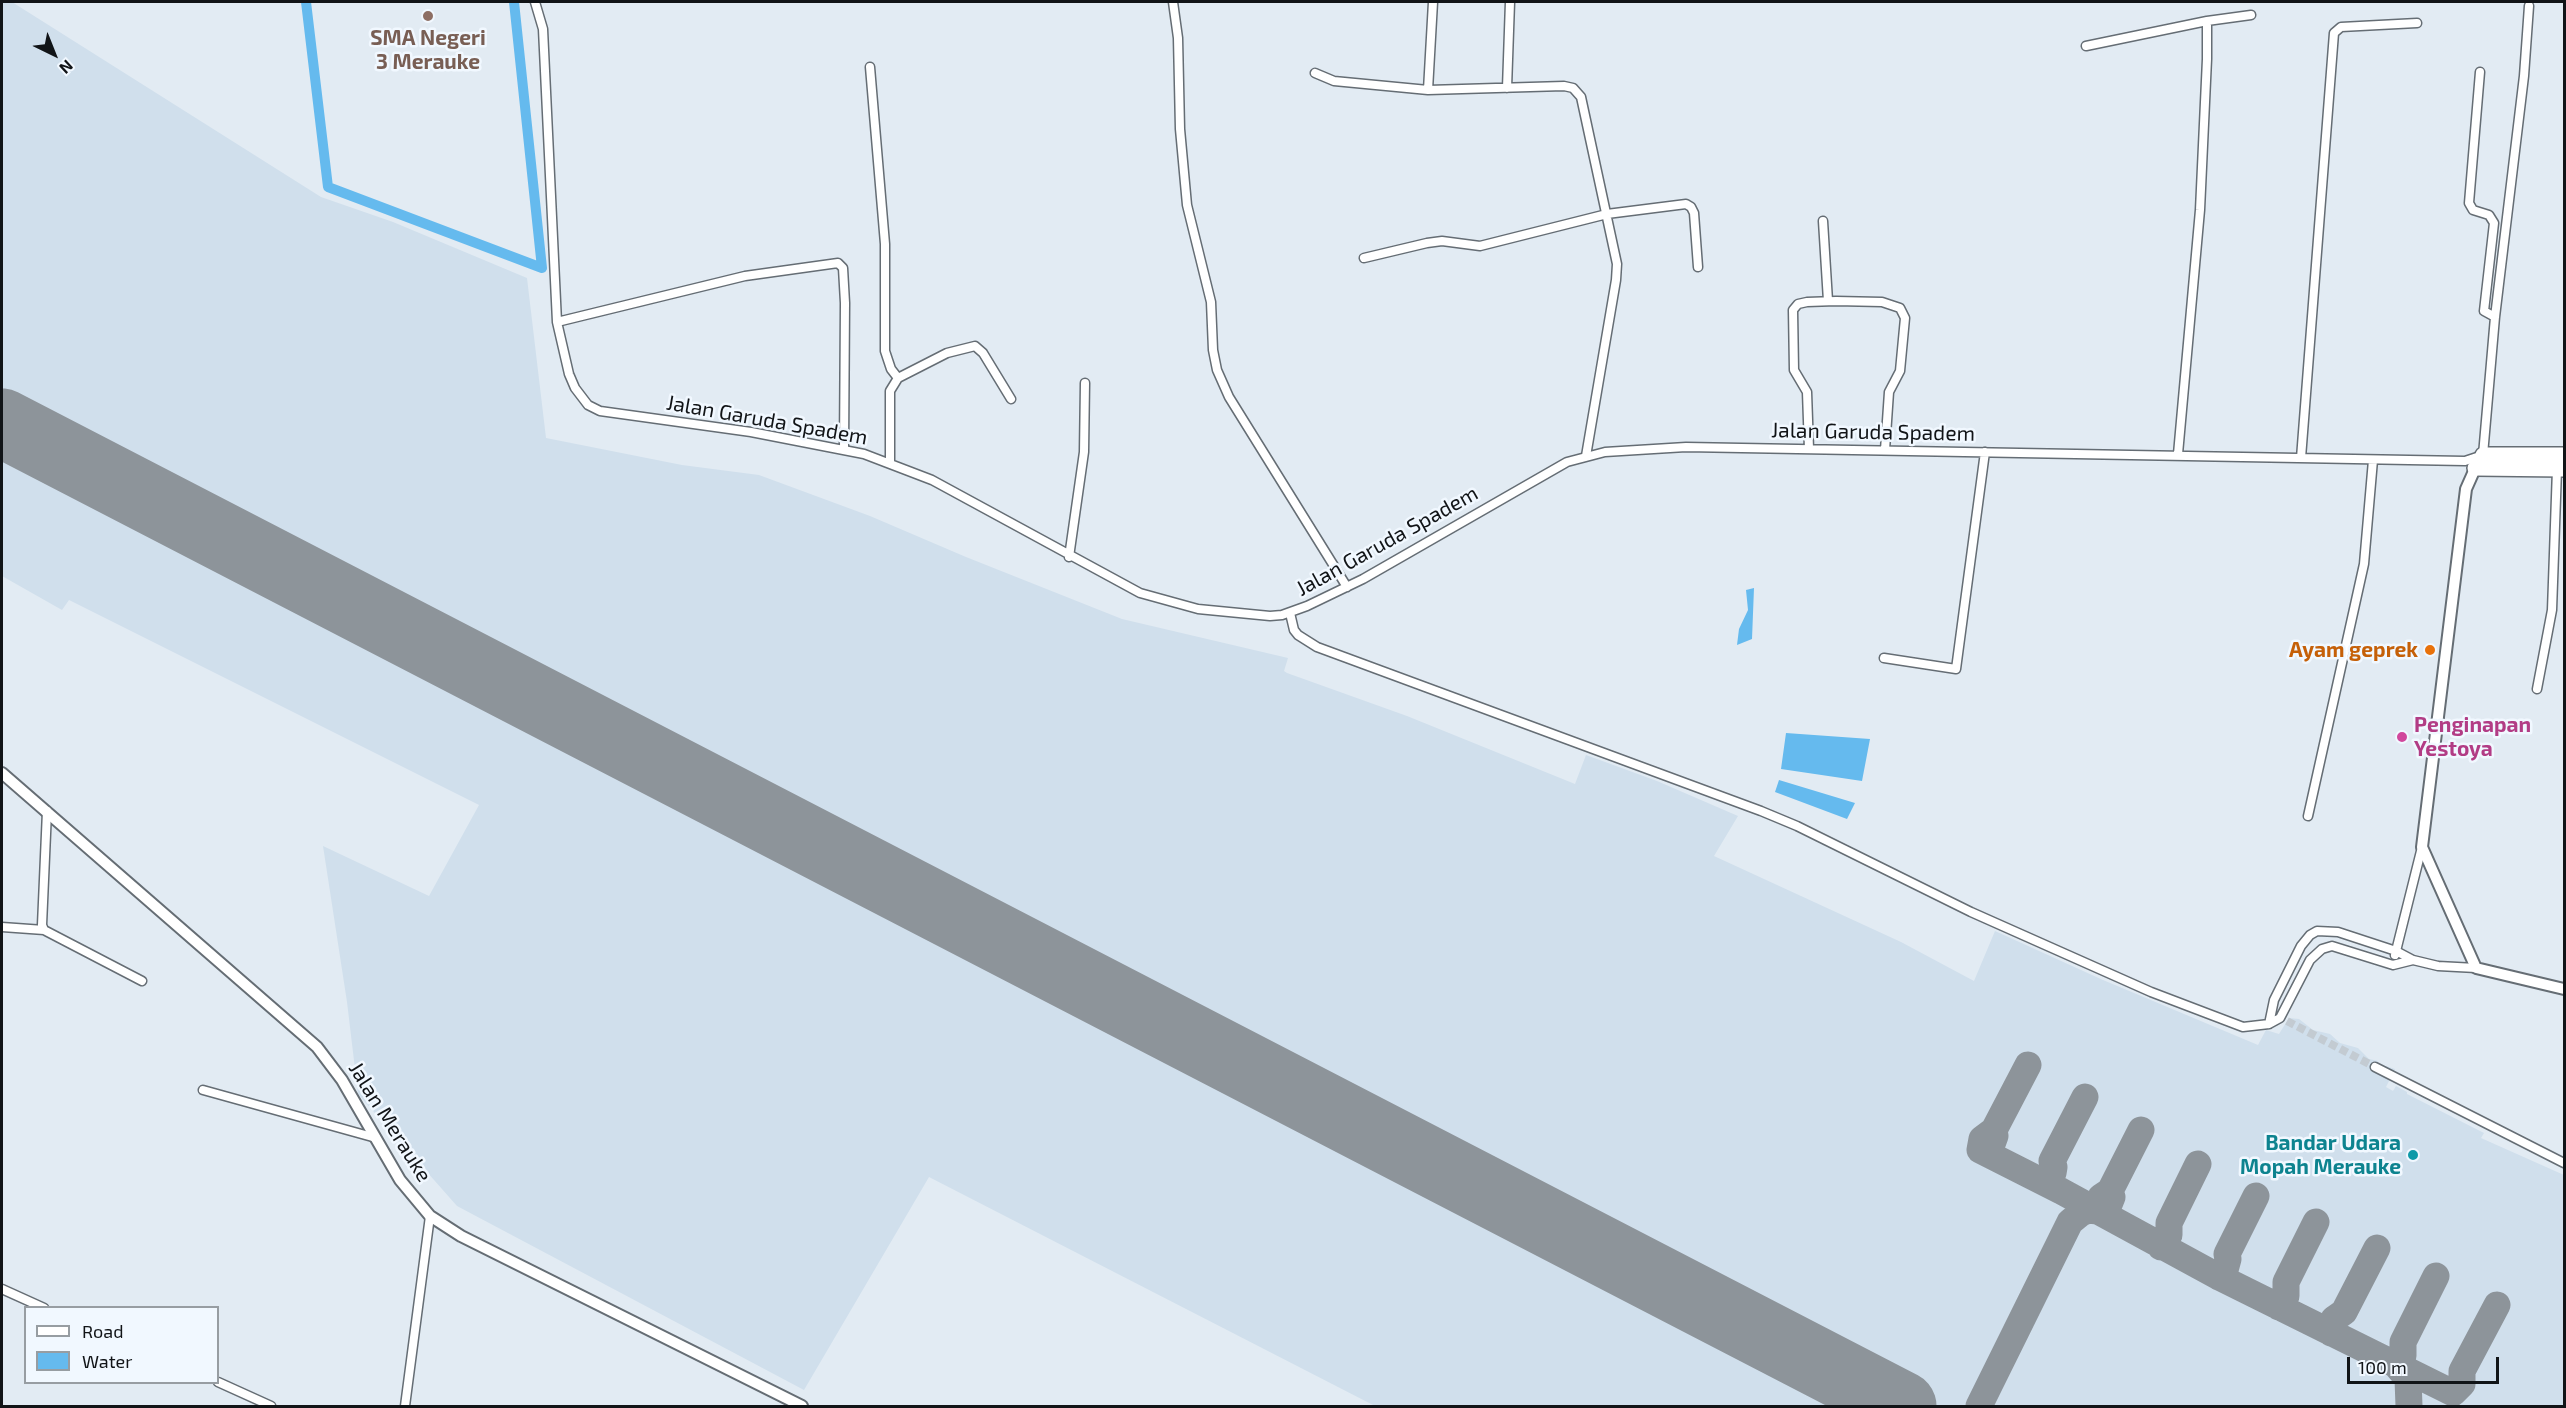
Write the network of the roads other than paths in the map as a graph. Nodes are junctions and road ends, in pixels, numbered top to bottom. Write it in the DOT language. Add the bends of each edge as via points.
graph roads {
  1 [pos="535,2"];
  2 [pos="1173,2"];
  3 [pos="1434,2"];
  4 [pos="1510,2"];
  5 [pos="2529,6"];
  6 [pos="2251,15"];
  7 [pos="2207,21"];
  8 [pos="2417,23"];
  9 [pos="2086,46"];
  10 [pos="870,67"];
  11 [pos="2480,72"];
  12 [pos="1315,73"];
  13 [pos="1507,88"];
  14 [pos="1428,90"];
  15 [pos="1607,214"];
  16 [pos="1824,221"];
  17 [pos="1364,258"];
  18 [pos="1698,267"];
  19 [pos="1828,301"];
  20 [pos="2495,317"];
  21 [pos="557,322"];
  22 [pos="898,378"];
  23 [pos="1085,383"];
  24 [pos="1011,399"];
  25 [pos="844,449"];
  26 [pos="1809,449"];
  27 [pos="1885,450"];
  28 [pos="1985,452"];
  29 [pos="2178,454"];
  30 [pos="2565,455"];
  31 [pos="1586,456"];
  32 [pos="2301,458"];
  33 [pos="2373,460"];
  34 [pos="2474,461"];
  35 [pos="890,463"];
  36 [pos="2560,469"];
  37 [pos="1069,557"];
  38 [pos="1347,587"];
  39 [pos="1290,613"];
  40 [pos="1884,658"];
  41 [pos="2536,689"];
  42 [pos="2,773"];
  43 [pos="47,811"];
  44 [pos="2308,816"];
  45 [pos="2422,847"];
  46 [pos="2,927"];
  47 [pos="44,930"];
  48 [pos="2396,951"];
  49 [pos="2413,960"];
  50 [pos="2393,965"];
  51 [pos="2476,969"];
  52 [pos="142,981"];
  53 [pos="2565,989"];
  54 [pos="2270,1012"];
  55 [pos="2284,1020"];
  56 [pos="2269,1024"];
  57 [pos="2375,1067"];
  58 [pos="203,1090"];
  59 [pos="376,1138"];
  60 [pos="2565,1163"];
  61 [pos="430,1216"];
  62 [pos="2,1291"];
  63 [pos="39,1306"];
  64 [pos="219,1382"];
  65 [pos="271,1407"];
  66 [pos="405,1407"];
  67 [pos="802,1407"];
  1 -- 21 [label="street, Jalan Garuda Spadem" via="543,29"];
  2 -- 38 [label="street" via="1187,205 1212,302 1217,370 1229,397"];
  3 -- 14 [label="street"];
  4 -- 13 [label="street"];
  5 -- 20 [label="street" via="2522,98"];
  6 -- 7 [label="street"];
  7 -- 9 [label="street"];
  7 -- 29 [label="street" via="2200,210"];
  8 -- 32 [label="street" via="2341,27 2334,33"];
  10 -- 22 [label="street" via="885,244 885,351"];
  11 -- 20 [label="street" via="2469,203 2474,211 2489,215 2494,223 2484,310"];
  12 -- 14 [label="street" via="1334,81"];
  13 -- 14 [label="street"];
  13 -- 15 [label="street" via="1564,86 1577,92 1583,103"];
  15 -- 17 [label="street" via="1480,246 1442,241"];
  15 -- 18 [label="street" via="1689,205 1694,213"];
  15 -- 31 [label="street" via="1616,251 1616,280"];
  16 -- 19 [label="street"];
  19 -- 26 [label="street" via="1798,304 1793,310 1794,370 1807,392"];
  19 -- 27 [label="street" via="1882,302 1900,308 1905,318 1900,371 1890,392"];
  20 -- 34 [label="street"];
  21 -- 25 [label="street, Jalan Garuda Spadem" via="569,374 580,396 594,409"];
  21 -- 25 [label="street" via="745,276 838,263 843,268 845,303"];
  22 -- 24 [label="street" via="947,353 975,346"];
  22 -- 35 [label="street" via="890,391"];
  23 -- 37 [label="street" via="1084,452"];
  25 -- 35 [label="street, Jalan Garuda Spadem"];
  26 -- 27 [label="street, Jalan Garuda Spadem"];
  26 -- 31 [label="street, Jalan Garuda Spadem" via="1675,447"];
  27 -- 28 [label="street, Jalan Garuda Spadem"];
  28 -- 29 [label="street, Jalan Garuda Spadem"];
  28 -- 40 [label="street" via="1956,669"];
  29 -- 32 [label="street, Jalan Garuda Spadem"];
  30 -- 34 [label="highway"];
  31 -- 38 [label="street, Jalan Garuda Spadem" via="1567,462"];
  32 -- 33 [label="street, Jalan Garuda Spadem"];
  33 -- 34 [label="street, Jalan Garuda Spadem"];
  33 -- 44 [label="street" via="2364,564"];
  34 -- 36 [label="highway"];
  34 -- 45 [label="street" via="2466,489"];
  35 -- 37 [label="street, Jalan Garuda Spadem" via="959,494"];
  36 -- 41 [label="street" via="2553,591"];
  37 -- 39 [label="street, Jalan Garuda Spadem" via="1140,593 1175,604 1246,615"];
  38 -- 39 [label="street, Jalan Garuda Spadem"];
  39 -- 56 [label="street" via="1298,635 1317,646 1761,811 1971,912 2151,992 2243,1028"];
  42 -- 43 [label="street, Jalan Merauke"];
  43 -- 47 [label="street"];
  43 -- 59 [label="street, Jalan Merauke" via="317,1047 342,1080"];
  45 -- 48 [label="street"];
  45 -- 51 [label="street"];
  46 -- 47 [label="street"];
  47 -- 52 [label="street"];
  48 -- 49 [label="street"];
  48 -- 50 [label="street"];
  48 -- 54 [label="street" via="2338,932 2317,931 2301,946"];
  49 -- 50 [label="street"];
  49 -- 51 [label="street" via="2454,969"];
  50 -- 55 [label="street" via="2332,946 2322,949 2310,960"];
  51 -- 53 [label="street"];
  54 -- 55 [label="street"];
  54 -- 56 [label="street"];
  55 -- 56 [label="street"];
  57 -- 60 [label="street"];
  58 -- 59 [label="street"];
  59 -- 61 [label="street, Jalan Merauke" via="400,1180"];
  61 -- 66 [label="street"];
  61 -- 67 [label="street, Jalan Merauke" via="461,1236"];
  62 -- 63 [label="street"];
  64 -- 65 [label="street"];
}
